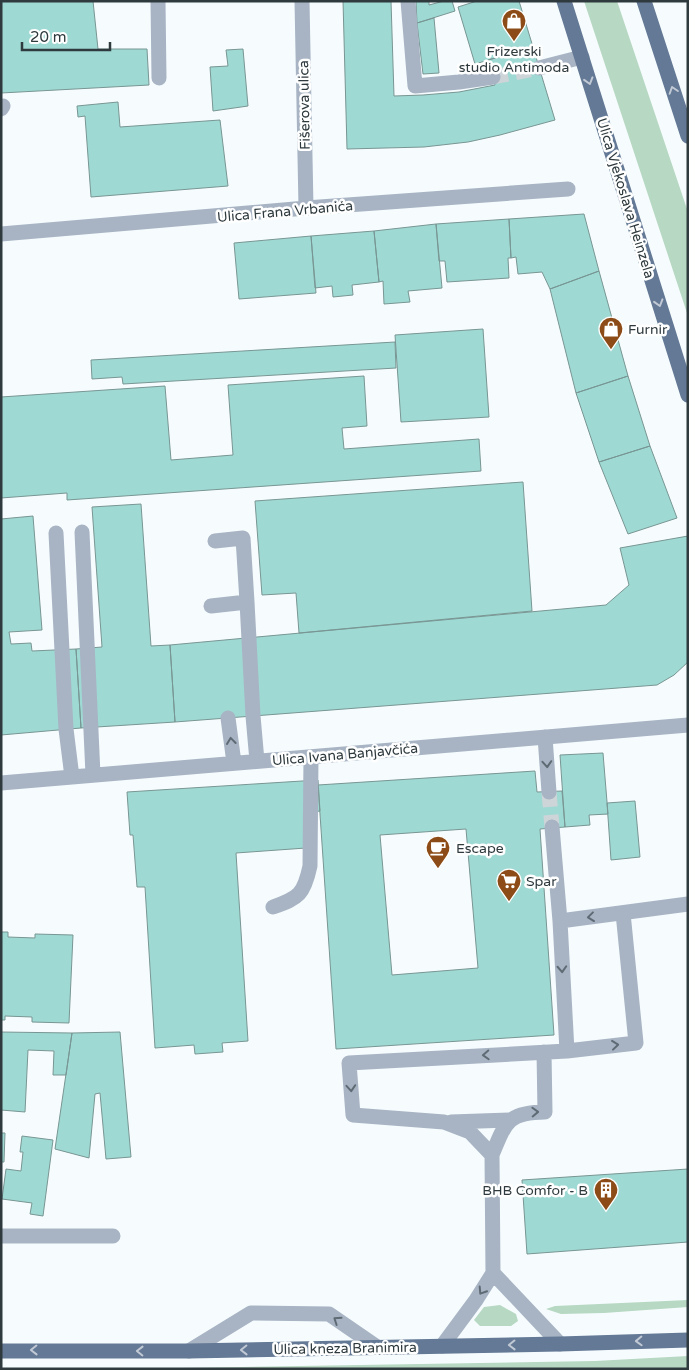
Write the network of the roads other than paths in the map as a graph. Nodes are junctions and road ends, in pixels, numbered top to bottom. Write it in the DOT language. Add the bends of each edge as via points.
graph roads {
  1 [pos="158,1"];
  2 [pos="302,1"];
  3 [pos="408,1"];
  4 [pos="564,1"];
  5 [pos="644,1"];
  6 [pos="582,57"];
  7 [pos="539,68"];
  8 [pos="493,77"];
  9 [pos="159,78"];
  10 [pos="688,136"];
  11 [pos="568,189"];
  12 [pos="306,208"];
  13 [pos="1,234"];
  14 [pos="688,395"];
  15 [pos="56,532"];
  16 [pos="82,532"];
  17 [pos="215,541"];
  18 [pos="247,602"];
  19 [pos="211,606"];
  20 [pos="228,718"];
  21 [pos="688,725"];
  22 [pos="545,737"];
  23 [pos="311,757"];
  24 [pos="257,761"];
  25 [pos="234,763"];
  26 [pos="93,775"];
  27 [pos="72,777"];
  28 [pos="1,783"];
  29 [pos="549,792"];
  30 [pos="552,828"];
  31 [pos="688,904"];
  32 [pos="273,907"];
  33 [pos="623,913"];
  34 [pos="560,920"];
  35 [pos="567,1051"];
  36 [pos="544,1052"];
  37 [pos="508,1120"];
  38 [pos="444,1122"];
  39 [pos="492,1155"];
  40 [pos="1,1236"];
  41 [pos="113,1236"];
  42 [pos="493,1273"];
  43 [pos="688,1340"];
  44 [pos="560,1344"];
  45 [pos="442,1346"];
  46 [pos="377,1347"];
  47 [pos="1,1351"];
  48 [pos="189,1351"];
  1 -- 9 [label="street"];
  2 -- 12 [label="street, Fišerova ulica"];
  3 -- 8 [label="street" via="415,86"];
  4 -- 6 [label="main road, Ulica Vjekoslava Heinzela"];
  10 -- 5 [label="main road, one-way"];
  6 -- 7 [label="street"];
  6 -- 14 [label="main road, Ulica Vjekoslava Heinzela, one-way"];
  11 -- 12 [label="street, Ulica Frana Vrbanića"];
  12 -- 13 [label="street, Ulica Frana Vrbanića"];
  15 -- 27 [label="street" via="66,729"];
  16 -- 26 [label="street"];
  17 -- 18 [label="street" via="243,538"];
  18 -- 19 [label="street"];
  18 -- 24 [label="street"];
  25 -- 20 [label="street, one-way"];
  21 -- 22 [label="street, Ulica Ivana Banjavčića"];
  22 -- 23 [label="street, Ulica Ivana Banjavčića"];
  22 -- 29 [label="street, one-way"];
  23 -- 24 [label="street, Ulica Ivana Banjavčića"];
  23 -- 32 [label="street" via="308,879 302,891 291,900"];
  24 -- 25 [label="street, Ulica Ivana Banjavčića"];
  25 -- 26 [label="street, Ulica Ivana Banjavčića"];
  26 -- 27 [label="street, Ulica Ivana Banjavčića"];
  27 -- 28 [label="street, Ulica Ivana Banjavčića"];
  30 -- 34 [label="street"];
  31 -- 33 [label="street"];
  33 -- 34 [label="street, one-way"];
  35 -- 33 [label="street, one-way" via="636,1043"];
  34 -- 35 [label="street, one-way"];
  35 -- 36 [label="street"];
  37 -- 36 [label="street, one-way" via="528,1112 545,1112"];
  36 -- 38 [label="street, one-way" via="350,1063 353,1115"];
  37 -- 38 [label="street"];
  37 -- 39 [label="street"];
  38 -- 39 [label="street" via="470,1132"];
  39 -- 42 [label="street"];
  40 -- 41 [label="street"];
  42 -- 44 [label="street"];
  42 -- 45 [label="street, one-way"];
  43 -- 44 [label="main road, Ulica kneza Branimira, one-way"];
  44 -- 45 [label="main road, Ulica kneza Branimira, one-way"];
  45 -- 46 [label="main road, Ulica kneza Branimira"];
  46 -- 48 [label="main road, Ulica kneza Branimira, one-way"];
  46 -- 48 [label="street, one-way" via="329,1314 251,1313"];
  48 -- 47 [label="main road, Ulica kneza Branimira, one-way"];
}
